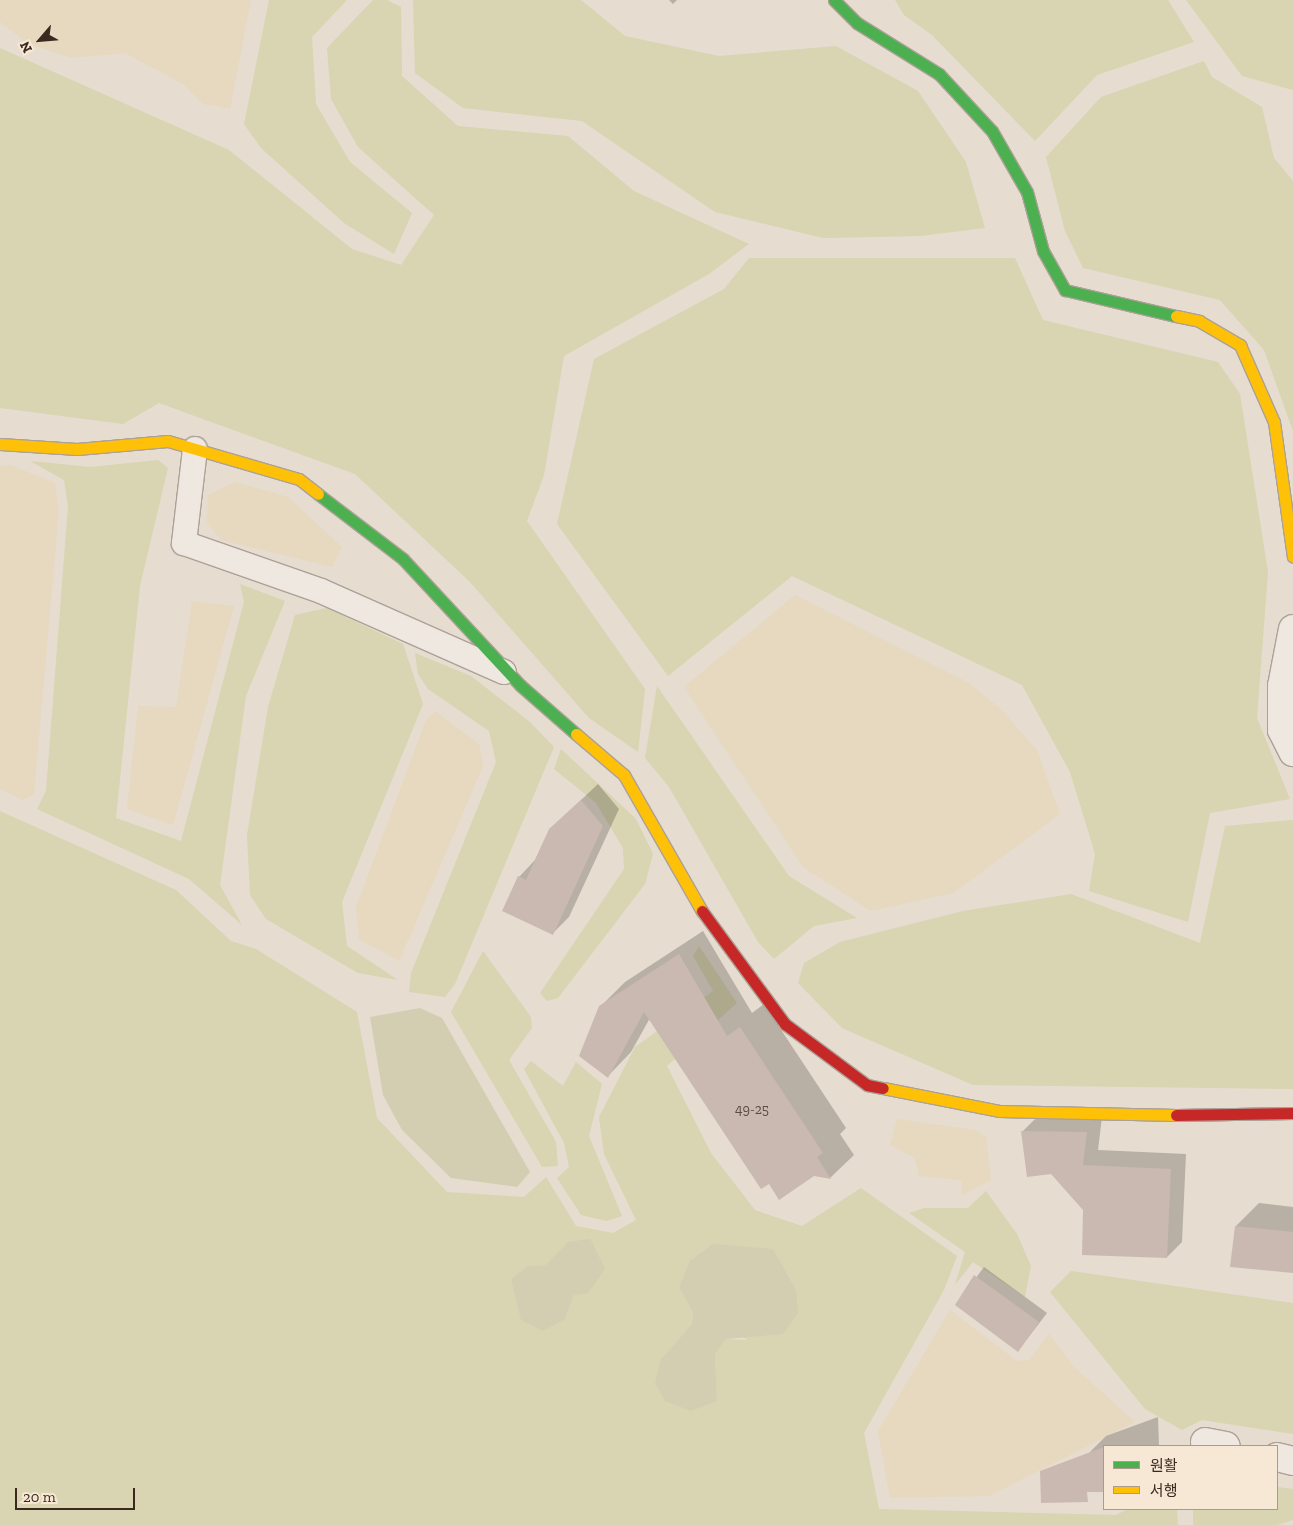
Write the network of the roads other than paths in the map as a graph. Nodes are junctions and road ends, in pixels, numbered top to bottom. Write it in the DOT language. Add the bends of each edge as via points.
graph roads {
  1 [pos="834,0"];
  2 [pos="0,444"];
  3 [pos="195,449"];
  4 [pos="1293,557"];
  5 [pos="1293,629"];
  6 [pos="512,676"];
  7 [pos="1293,752"];
  8 [pos="1293,1113"];
  9 [pos="1278,1457"];
  10 [pos="1293,1461"];
  1 -- 4 [label="street" via="857,23 939,74 992,131 1026,192 1043,250 1066,290 1199,321 1240,345 1274,422"];
  2 -- 3 [label="street" via="77,449 168,441"];
  3 -- 6 [label="street" via="299,479 402,559"];
  3 -- 6 [label="lane" via="184,543 321,592"];
  5 -- 7 [label="street" via="1282,695 1282,730"];
  6 -- 8 [label="street" via="624,775 709,923 785,1024 867,1085 999,1111 1135,1116"];
  9 -- 10 [label="street"];
}
